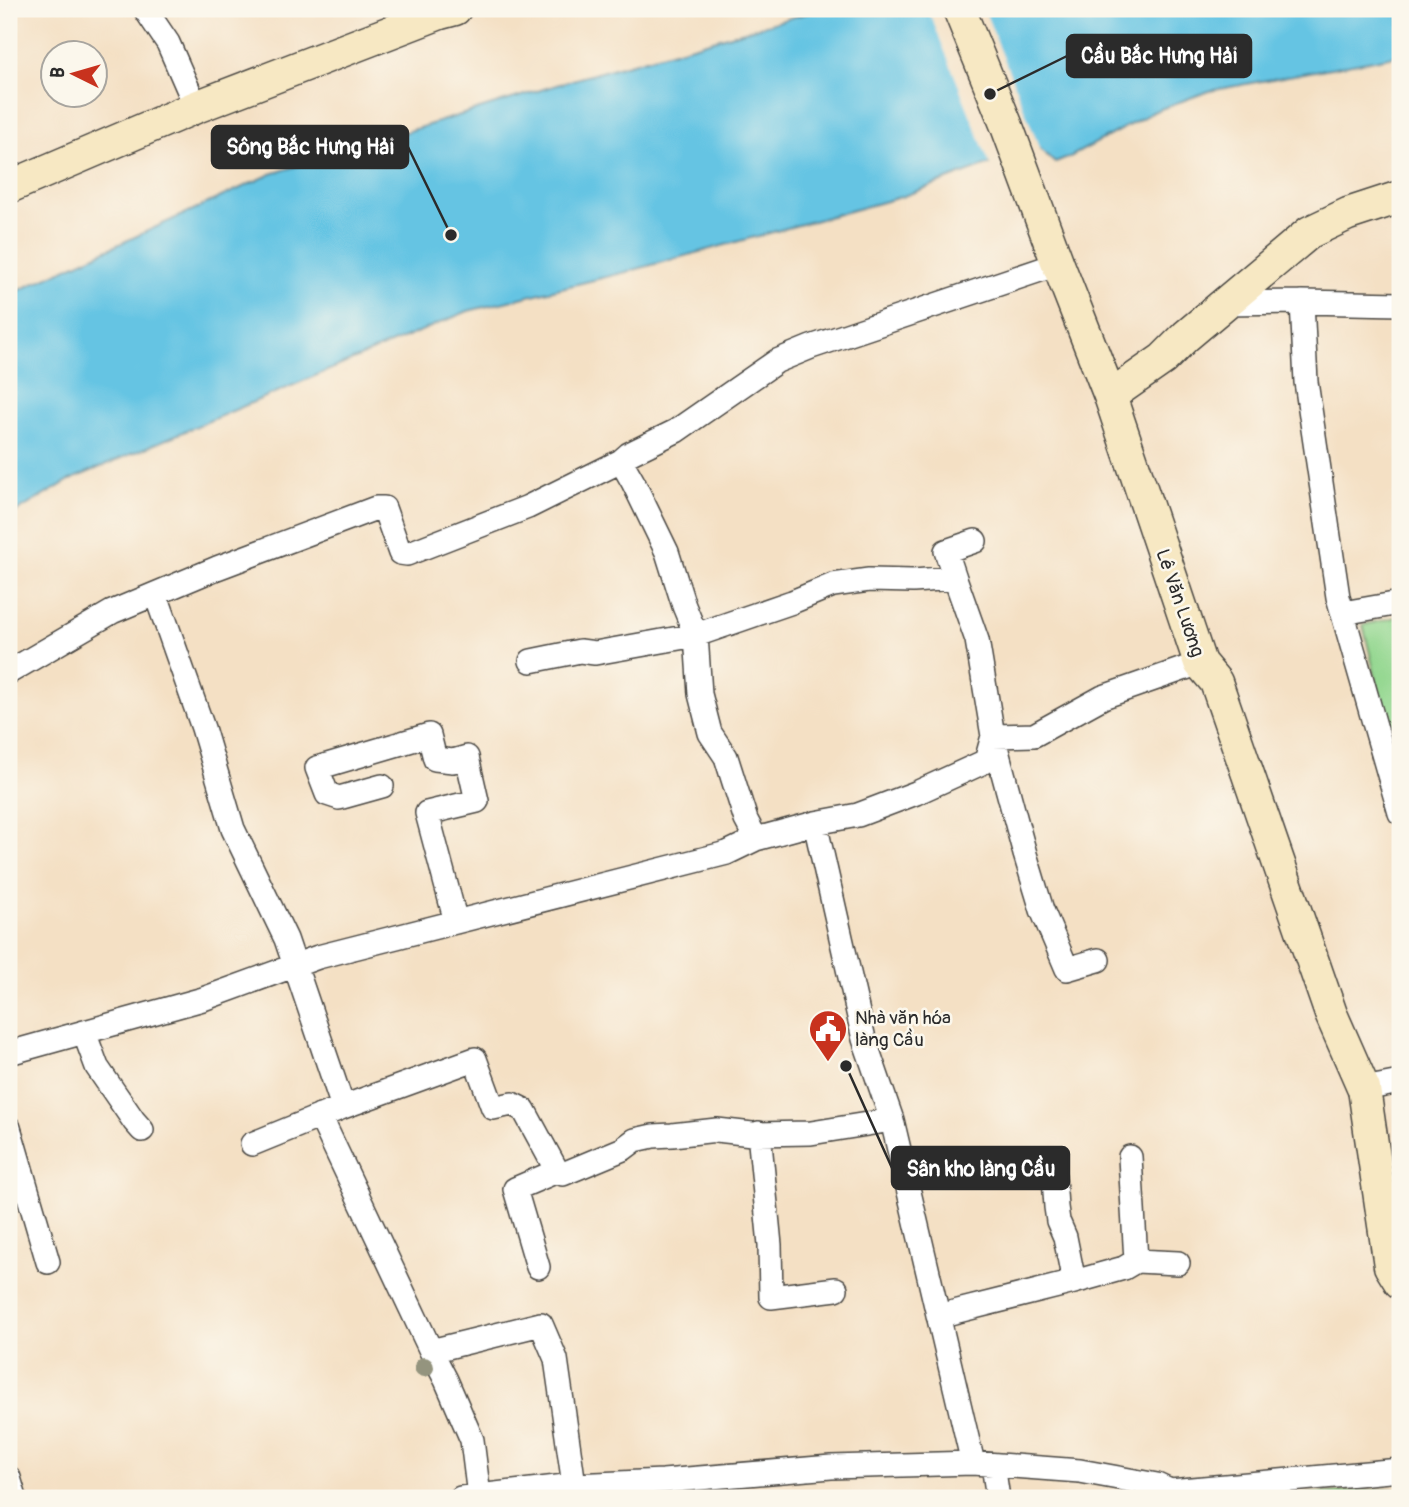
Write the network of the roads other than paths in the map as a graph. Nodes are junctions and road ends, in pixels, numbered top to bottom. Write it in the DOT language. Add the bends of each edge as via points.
graph roads {
  1 [pos="145,9"];
  2 [pos="959,9"];
  3 [pos="445,10"];
  4 [pos="196,107"];
  5 [pos="9,187"];
  6 [pos="1400,197"];
  7 [pos="1058,264"];
  8 [pos="1302,302"];
  9 [pos="1224,303"];
  10 [pos="1400,304"];
  11 [pos="1110,396"];
  12 [pos="621,461"];
  13 [pos="975,541"];
  14 [pos="955,578"];
  15 [pos="156,595"];
  16 [pos="1400,603"];
  17 [pos="1343,613"];
  18 [pos="696,635"];
  19 [pos="531,662"];
  20 [pos="1200,663"];
  21 [pos="9,672"];
  22 [pos="993,736"];
  23 [pos="382,786"];
  24 [pos="1400,813"];
  25 [pos="814,823"];
  26 [pos="756,839"];
  27 [pos="456,922"];
  28 [pos="1098,960"];
  29 [pos="295,966"];
  30 [pos="84,1032"];
  31 [pos="9,1053"];
  32 [pos="1400,1082"];
  33 [pos="1364,1089"];
  34 [pos="343,1107"];
  35 [pos="320,1116"];
  36 [pos="891,1120"];
  37 [pos="9,1128"];
  38 [pos="142,1130"];
  39 [pos="759,1133"];
  40 [pos="252,1144"];
  41 [pos="1130,1157"];
  42 [pos="557,1171"];
  43 [pos="1055,1177"];
  44 [pos="1136,1261"];
  45 [pos="48,1262"];
  46 [pos="1178,1263"];
  47 [pos="538,1267"];
  48 [pos="1074,1282"];
  49 [pos="1400,1282"];
  50 [pos="835,1289"];
  51 [pos="938,1316"];
  52 [pos="430,1351"];
  53 [pos="983,1464"];
  54 [pos="1400,1470"];
  55 [pos="9,1478"];
  56 [pos="581,1489"];
  57 [pos="470,1497"];
  58 [pos="15,1498"];
  59 [pos="998,1498"];
  1 -- 4 [label="street" via="168,43"];
  2 -- 7 [label="main road, Lê Văn Lương"];
  3 -- 4 [label="main road"];
  4 -- 5 [label="main road"];
  6 -- 9 [label="main road" via="1310,232"];
  7 -- 11 [label="main road, Lê Văn Lương"];
  7 -- 12 [label="street" via="777,361 676,430"];
  8 -- 9 [label="street"];
  8 -- 10 [label="street"];
  8 -- 17 [label="street" via="1306,382"];
  9 -- 11 [label="main road" via="1163,359"];
  11 -- 20 [label="main road, Lê Văn Lương"];
  12 -- 15 [label="street" via="528,507 407,554 400,553 384,508 376,508"];
  12 -- 18 [label="street" via="667,552"];
  13 -- 14 [label="street" via="946,551"];
  14 -- 18 [label="street" via="834,585"];
  14 -- 22 [label="street" via="977,640"];
  15 -- 21 [label="street" via="112,612"];
  15 -- 29 [label="street" via="233,829"];
  16 -- 17 [label="street"];
  17 -- 24 [label="street"];
  18 -- 19 [label="street"];
  18 -- 26 [label="street" via="700,694 710,733 726,757"];
  20 -- 22 [label="street" via="1103,697 1034,735"];
  20 -- 33 [label="main road, Lê Văn Lương" via="1216,682 1331,1014"];
  22 -- 25 [label="street" via="986,761 858,815"];
  22 -- 28 [label="street" via="1042,910 1067,969"];
  23 -- 27 [label="street" via="338,798 327,794 317,768 429,735 435,760 467,757 477,800 428,813"];
  25 -- 26 [label="street"];
  25 -- 36 [label="street" via="864,1039"];
  26 -- 27 [label="street" via="727,853"];
  27 -- 29 [label="street"];
  29 -- 30 [label="street" via="204,999"];
  29 -- 34 [label="street"];
  30 -- 31 [label="street"];
  30 -- 38 [label="street" via="97,1067"];
  32 -- 33 [label="street"];
  33 -- 49 [label="main road, Lê Văn Lương" via="1390,1266"];
  34 -- 35 [label="street"];
  34 -- 42 [label="street" via="475,1059 493,1108 512,1104 524,1110"];
  35 -- 40 [label="street"];
  35 -- 52 [label="street"];
  36 -- 39 [label="street" via="811,1133"];
  36 -- 51 [label="street"];
  37 -- 45 [label="street"];
  39 -- 42 [label="street" via="717,1130 653,1136 564,1174"];
  39 -- 50 [label="street" via="771,1297"];
  41 -- 44 [label="street"];
  42 -- 47 [label="street" via="515,1189"];
  43 -- 48 [label="street" via="1057,1214"];
  44 -- 46 [label="street"];
  44 -- 48 [label="street"];
  48 -- 51 [label="street"];
  51 -- 53 [label="street"];
  52 -- 56 [label="street" via="541,1324 556,1359"];
  52 -- 57 [label="street" via="472,1440"];
  53 -- 54 [label="street" via="1080,1471 1170,1491"];
  53 -- 56 [label="street" via="831,1467"];
  53 -- 59 [label="street"];
  55 -- 58 [label="street"];
  56 -- 57 [label="street"];
}
